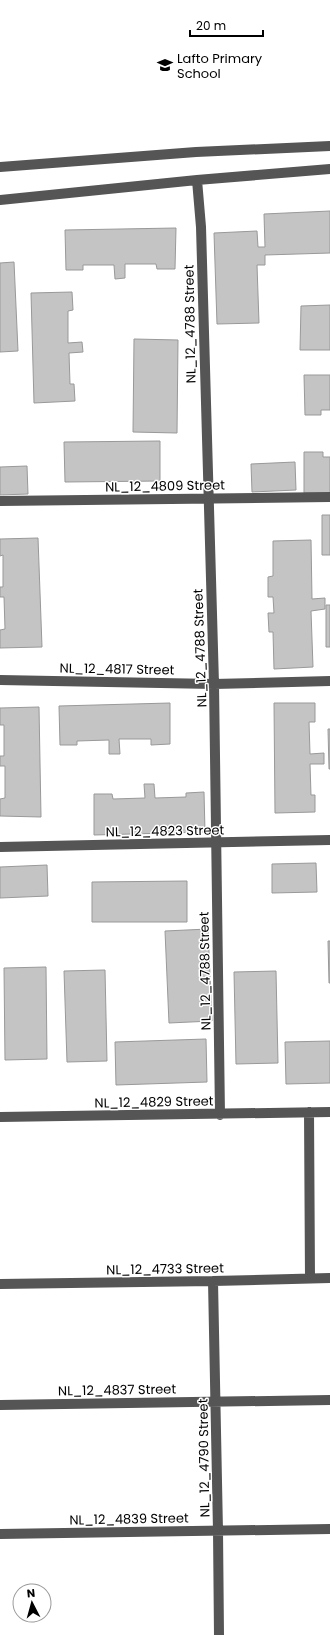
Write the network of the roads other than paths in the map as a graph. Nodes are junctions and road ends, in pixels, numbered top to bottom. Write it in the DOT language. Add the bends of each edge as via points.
graph roads {
  1 [pos="330,146"];
  2 [pos="0,167"];
  3 [pos="330,170"];
  4 [pos="197,180"];
  5 [pos="0,200"];
  6 [pos="330,497"];
  7 [pos="208,499"];
  8 [pos="0,501"];
  9 [pos="0,680"];
  10 [pos="330,681"];
  11 [pos="214,684"];
  12 [pos="330,840"];
  13 [pos="217,843"];
  14 [pos="0,847"];
  15 [pos="309,1112"];
  16 [pos="330,1112"];
  17 [pos="220,1115"];
  18 [pos="0,1117"];
  19 [pos="310,1278"];
  20 [pos="330,1278"];
  21 [pos="213,1281"];
  22 [pos="0,1284"];
  23 [pos="330,1400"];
  24 [pos="216,1401"];
  25 [pos="0,1405"];
  26 [pos="330,1529"];
  27 [pos="218,1531"];
  28 [pos="0,1534"];
  29 [pos="219,1635"];
  1 -- 2 [label="street" via="196,152"];
  3 -- 4 [label="street"];
  4 -- 5 [label="street"];
  4 -- 7 [label="street, NL_12_4788 Street" via="201,227"];
  6 -- 7 [label="street, NL_12_4809 Street"];
  7 -- 8 [label="street, NL_12_4809 Street"];
  7 -- 11 [label="street, NL_12_4788 Street"];
  9 -- 11 [label="street, NL_12_4817 Street"];
  10 -- 11 [label="street, NL_12_4817 Street"];
  11 -- 13 [label="street, NL_12_4788 Street"];
  12 -- 13 [label="street, NL_12_4823 Street"];
  13 -- 14 [label="street, NL_12_4823 Street"];
  13 -- 17 [label="street, NL_12_4788 Street"];
  15 -- 16 [label="street, NL_12_4829 Street"];
  15 -- 17 [label="street, NL_12_4829 Street"];
  15 -- 19 [label="street"];
  17 -- 18 [label="street, NL_12_4829 Street"];
  19 -- 20 [label="street, NL_12_4733 Street"];
  19 -- 21 [label="street, NL_12_4733 Street"];
  21 -- 22 [label="street, NL_12_4733 Street"];
  21 -- 24 [label="street, NL_12_4790 Street"];
  23 -- 24 [label="street, NL_12_4837 Street"];
  24 -- 25 [label="street, NL_12_4837 Street"];
  24 -- 27 [label="street, NL_12_4790 Street"];
  26 -- 27 [label="street, NL_12_4839 Street"];
  27 -- 28 [label="street, NL_12_4839 Street"];
  27 -- 29 [label="street, NL_12_4790 Street"];
}
